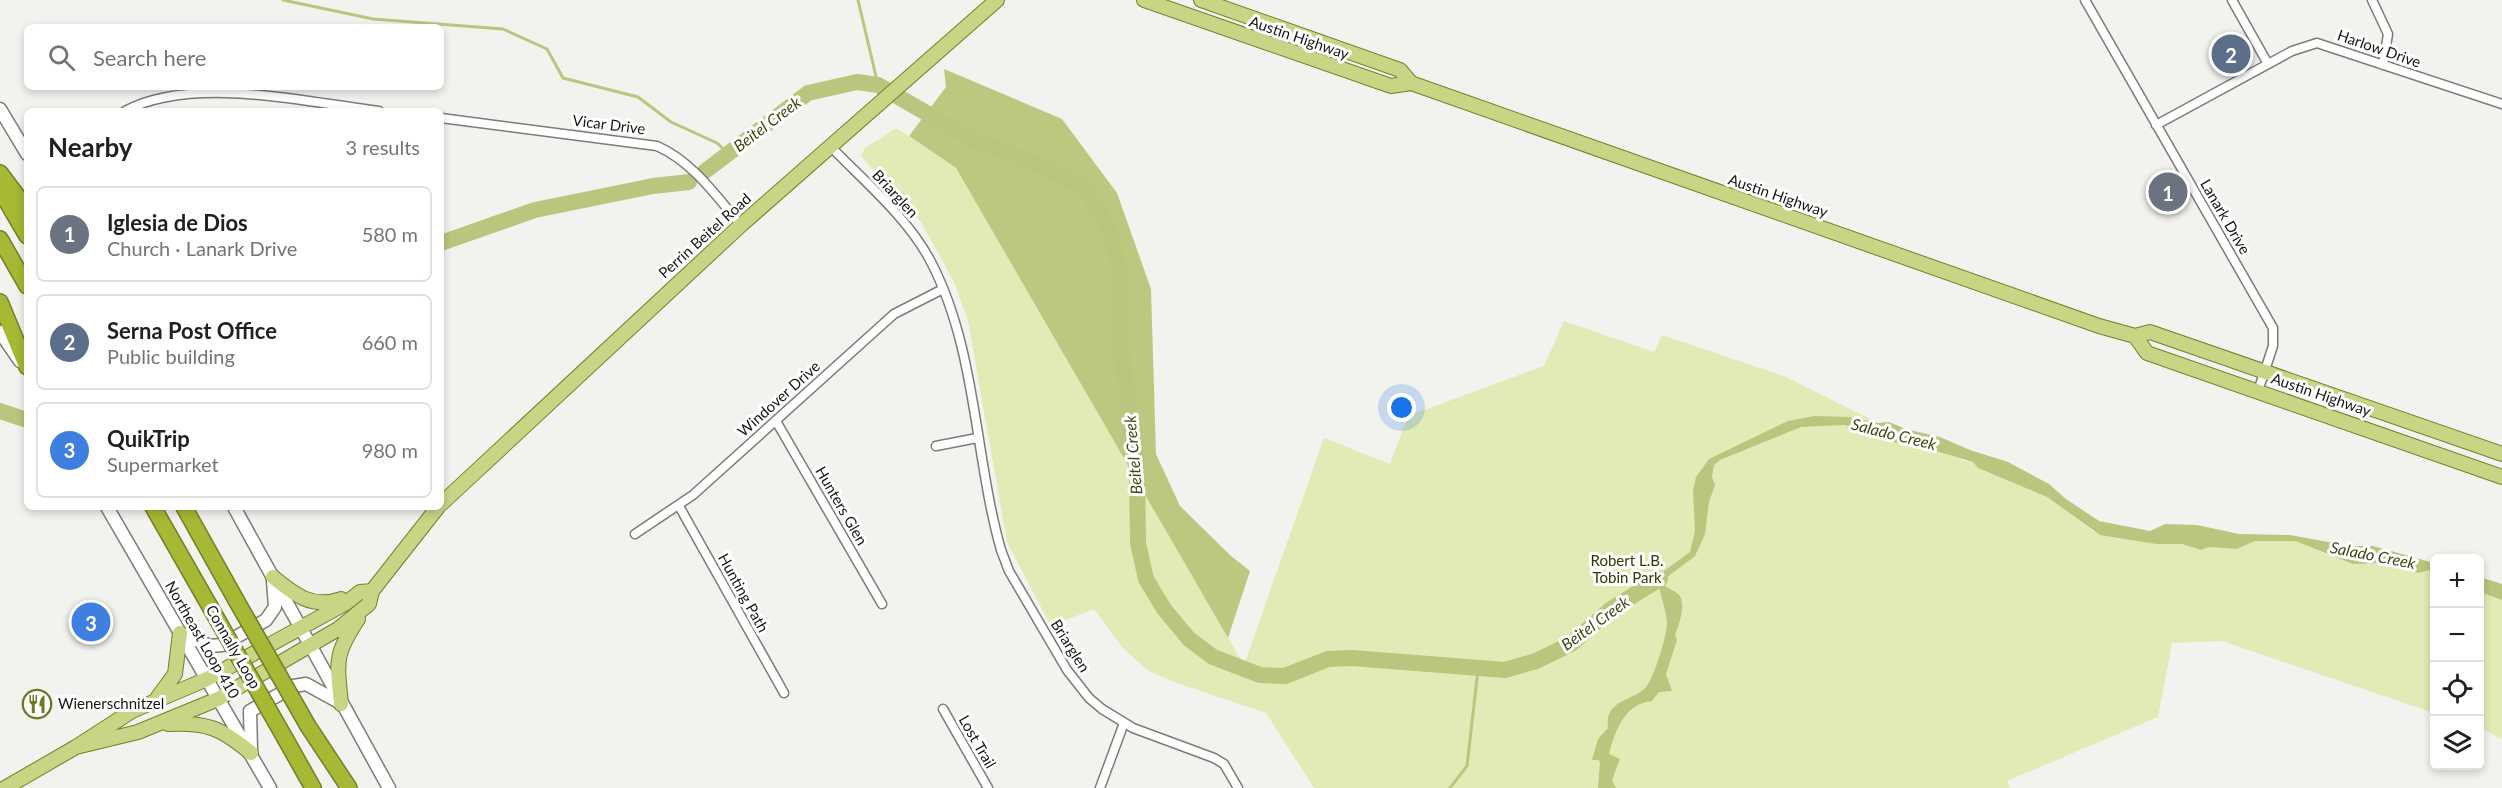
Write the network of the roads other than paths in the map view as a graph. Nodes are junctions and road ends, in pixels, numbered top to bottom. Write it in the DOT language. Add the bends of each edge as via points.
graph roads {
  1 [pos="997,0"];
  2 [pos="1144,0"];
  3 [pos="1201,0"];
  4 [pos="2085,0"];
  5 [pos="2232,0"];
  6 [pos="2372,0"];
  7 [pos="1234,6"];
  8 [pos="2268,64"];
  9 [pos="2382,65"];
  10 [pos="1411,83"];
  11 [pos="2502,104"];
  12 [pos="0,108"];
  13 [pos="133,108"];
  14 [pos="353,108"];
  15 [pos="444,118"];
  16 [pos="2157,125"];
  17 [pos="831,147"];
  18 [pos="24,149"];
  19 [pos="0,172"];
  20 [pos="0,190"];
  21 [pos="24,205"];
  22 [pos="741,225"];
  23 [pos="24,231"];
  24 [pos="0,239"];
  25 [pos="24,281"];
  26 [pos="943,289"];
  27 [pos="0,302"];
  28 [pos="0,332"];
  29 [pos="2135,336"];
  30 [pos="24,362"];
  31 [pos="24,365"];
  32 [pos="2263,373"];
  33 [pos="2258,391"];
  34 [pos="776,421"];
  35 [pos="977,438"];
  36 [pos="936,446"];
  37 [pos="2502,454"];
  38 [pos="2502,477"];
  39 [pos="444,501"];
  40 [pos="679,506"];
  41 [pos="109,510"];
  42 [pos="155,510"];
  43 [pos="236,510"];
  44 [pos="436,510"];
  45 [pos="186,511"];
  46 [pos="635,534"];
  47 [pos="273,577"];
  48 [pos="367,596"];
  49 [pos="882,604"];
  50 [pos="300,628"];
  51 [pos="180,633"];
  52 [pos="310,646"];
  53 [pos="207,679"];
  54 [pos="784,693"];
  55 [pos="218,699"];
  56 [pos="156,700"];
  57 [pos="341,704"];
  58 [pos="943,709"];
  59 [pos="1124,723"];
  60 [pos="157,724"];
  61 [pos="308,726"];
  62 [pos="76,747"];
  63 [pos="251,753"];
  64 [pos="5,788"];
  65 [pos="270,788"];
  66 [pos="313,788"];
  67 [pos="343,788"];
  68 [pos="349,788"];
  69 [pos="389,788"];
  70 [pos="988,788"];
  71 [pos="1100,788"];
  72 [pos="1238,788"];
  1 -- 17 [label="main road, Perrin Beitel Road"];
  2 -- 10 [label="main road, Austin Highway" via="1391,86"];
  3 -- 7 [label="main road, Austin Highway"];
  4 -- 16 [label="street, Lanark Drive"];
  5 -- 8 [label="street"];
  6 -- 9 [label="street" via="2388,34"];
  7 -- 10 [label="main road, Austin Highway" via="1400,70"];
  8 -- 9 [label="street, Harlow Drive" via="2317,43"];
  8 -- 16 [label="street, Harlow Drive"];
  9 -- 11 [label="street, Harlow Drive"];
  10 -- 29 [label="main road, Austin Highway"];
  12 -- 18 [label="main road"];
  13 -- 14 [label="street" via="167,96 207,91"];
  15 -- 22 [label="street, Vicar Drive" via="657,146 686,164"];
  16 -- 32 [label="street, Lanark Drive" via="2273,328 2273,346"];
  17 -- 22 [label="main road, Perrin Beitel Road"];
  17 -- 26 [label="street, Briarglen" via="915,237 930,258"];
  19 -- 21 [label="highway"];
  20 -- 23 [label="highway"];
  22 -- 39 [label="main road, Perrin Beitel Road"];
  24 -- 25 [label="highway"];
  26 -- 34 [label="street, Windover Drive" via="894,314"];
  26 -- 35 [label="street, Briarglen" via="958,328"];
  27 -- 30 [label="highway"];
  28 -- 31 [label="main road"];
  29 -- 32 [label="main road, Austin Highway" via="2150,332"];
  29 -- 33 [label="main road, Austin Highway" via="2147,352"];
  32 -- 33 [label="street, Lanark Drive"];
  32 -- 37 [label="main road, Austin Highway"];
  33 -- 38 [label="main road, Austin Highway"];
  34 -- 40 [label="street, Windover Drive"];
  34 -- 49 [label="street, Hunters Glen"];
  35 -- 36 [label="street"];
  35 -- 59 [label="street, Briarglen" via="995,528 1009,571 1077,684 1102,710"];
  40 -- 46 [label="street, Windover Drive"];
  40 -- 54 [label="street, Hunting Path"];
  41 -- 51 [label="main road, Northeast Loop 410"];
  42 -- 66 [label="highway, Connally Loop, bridge"];
  43 -- 47 [label="main road"];
  44 -- 48 [label="main road, Perrin Beitel Road"];
  45 -- 61 [label="highway, Connally Loop, bridge"];
  47 -- 48 [label="main road" via="302,600 329,603"];
  47 -- 50 [label="main road"];
  47 -- 51 [label="main road" via="275,607 266,620 222,645 210,646"];
  48 -- 50 [label="main road, Perrin Beitel Road"];
  48 -- 52 [label="main road, Perrin Beitel Road" via="339,629"];
  48 -- 57 [label="main road" via="340,645"];
  50 -- 52 [label="main road"];
  50 -- 53 [label="main road, Perrin Beitel Road"];
  51 -- 53 [label="main road, Northeast Loop 410"];
  51 -- 56 [label="main road" via="175,674"];
  52 -- 55 [label="main road, Perrin Beitel Road"];
  52 -- 57 [label="main road"];
  53 -- 55 [label="main road, Northeast Loop 410"];
  53 -- 56 [label="main road, Perrin Beitel Road"];
  55 -- 60 [label="main road, Perrin Beitel Road"];
  55 -- 63 [label="main road, Northeast Loop 410"];
  56 -- 62 [label="main road, Perrin Beitel Road"];
  57 -- 63 [label="main road" via="306,684 294,686 249,712"];
  57 -- 69 [label="main road"];
  58 -- 70 [label="street, Lost Trail"];
  59 -- 71 [label="street"];
  59 -- 72 [label="street, Briarglen" via="1214,758 1224,764"];
  60 -- 62 [label="main road, Perrin Beitel Road"];
  60 -- 63 [label="main road" via="213,727 227,732"];
  61 -- 67 [label="highway, Connally Loop"];
  61 -- 68 [label="highway"];
  62 -- 64 [label="main road, Perrin Beitel Road"];
  63 -- 65 [label="main road, Northeast Loop 410"];
}
